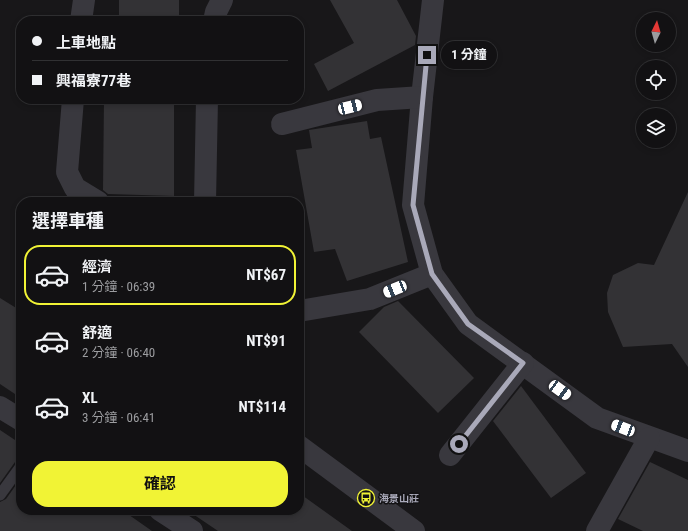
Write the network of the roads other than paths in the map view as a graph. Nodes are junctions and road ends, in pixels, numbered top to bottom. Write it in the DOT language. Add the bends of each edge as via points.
graph roads {
  1 [pos="84,0"];
  2 [pos="222,0"];
  3 [pos="434,0"];
  4 [pos="82,16"];
  5 [pos="215,16"];
  6 [pos="422,97"];
  7 [pos="73,104"];
  8 [pos="207,104"];
  9 [pos="282,124"];
  10 [pos="90,197"];
  11 [pos="205,197"];
  12 [pos="432,274"];
  13 [pos="304,310"];
  14 [pos="523,363"];
  15 [pos="0,407"];
  16 [pos="16,417"];
  17 [pos="649,438"];
  18 [pos="304,450"];
  19 [pos="688,451"];
  20 [pos="450,455"];
  21 [pos="16,473"];
  22 [pos="0,495"];
  23 [pos="168,515"];
  24 [pos="192,531"];
  25 [pos="414,531"];
  26 [pos="597,531"];
  1 -- 4 [label="street"];
  2 -- 5 [label="street"];
  3 -- 6 [label="street"];
  6 -- 9 [label="street" via="377,100"];
  6 -- 12 [label="street" via="413,205"];
  7 -- 10 [label="street" via="67,172 75,188"];
  8 -- 11 [label="street"];
  12 -- 13 [label="street" via="370,299"];
  12 -- 14 [label="street" via="468,324"];
  14 -- 17 [label="street" via="597,418"];
  14 -- 20 [label="street"];
  15 -- 16 [label="street"];
  17 -- 19 [label="street"];
  17 -- 26 [label="street"];
  18 -- 25 [label="street"];
  21 -- 22 [label="lane"];
  23 -- 24 [label="street"];
}
